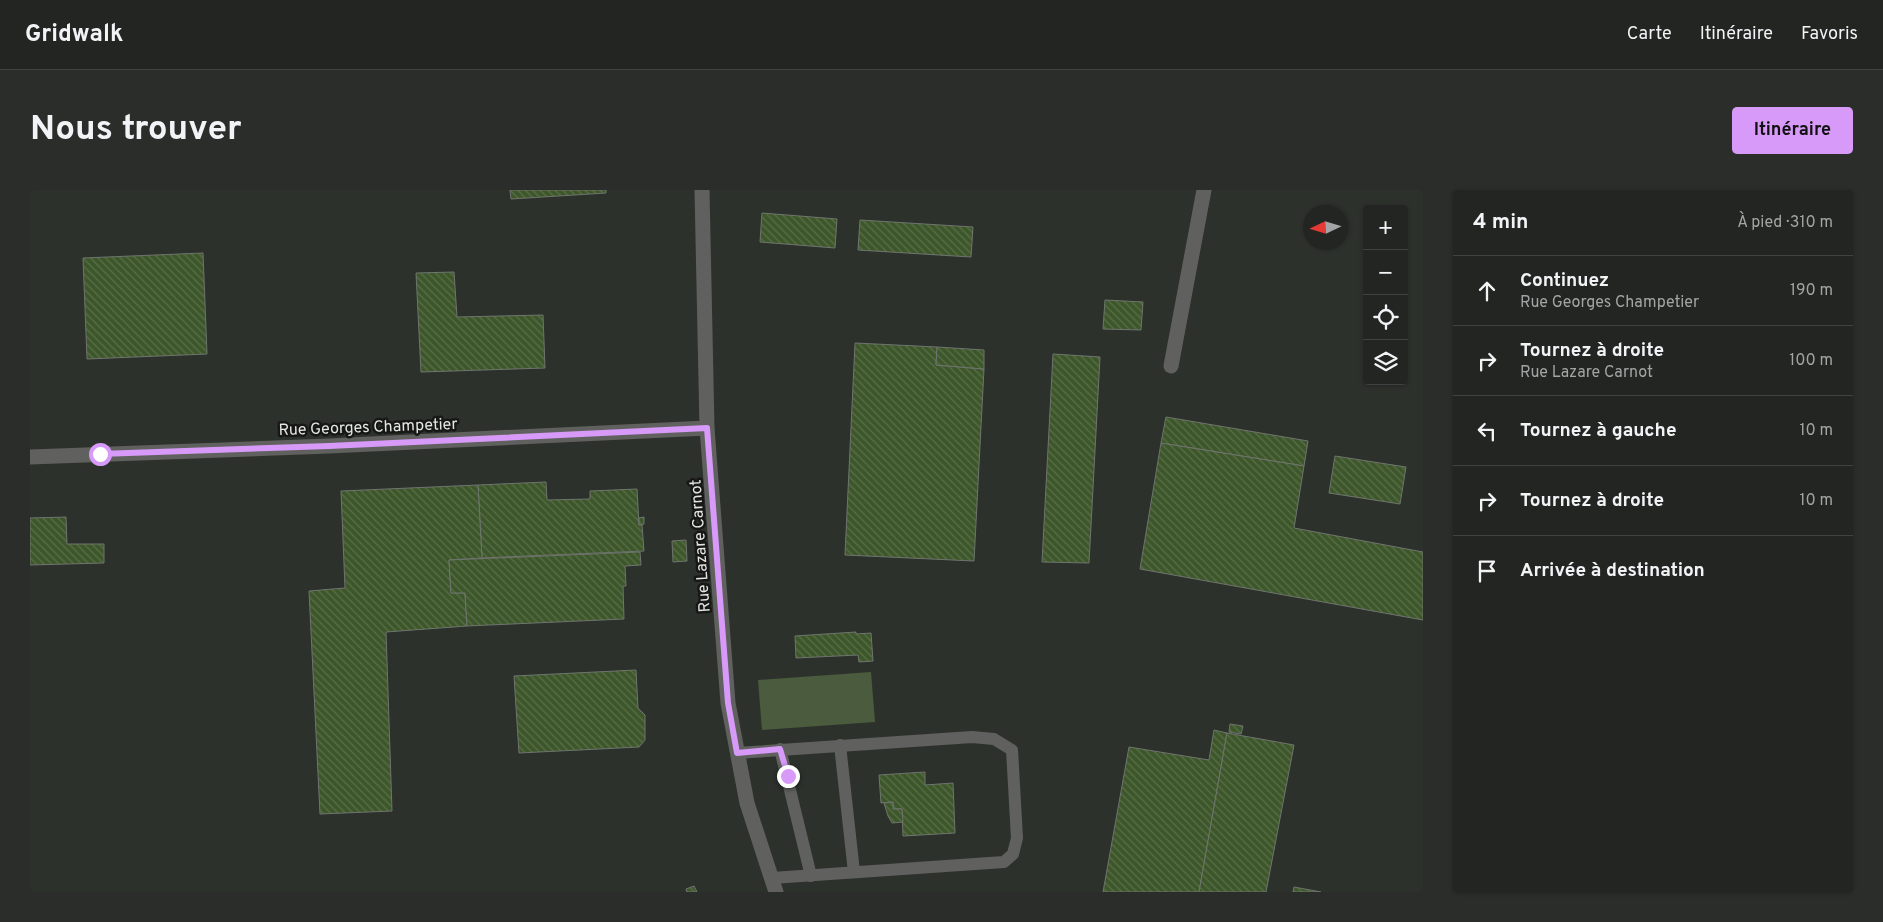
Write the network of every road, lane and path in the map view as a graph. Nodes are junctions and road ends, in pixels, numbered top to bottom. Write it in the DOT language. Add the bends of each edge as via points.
graph roads {
  1 [pos="702,190"];
  2 [pos="1204,190"];
  3 [pos="1171,366"];
  4 [pos="707,428"];
  5 [pos="30,457"];
  6 [pos="840,746"];
  7 [pos="780,749"];
  8 [pos="737,753"];
  9 [pos="854,872"];
  10 [pos="812,876"];
  11 [pos="774,885"];
  1 -- 4 [label="street, Rue Lazare Carnot"];
  2 -- 3 [label="street"];
  4 -- 5 [label="street, Rue Georges Champetier"];
  4 -- 8 [label="street, Rue Lazare Carnot" via="728,703"];
  6 -- 7 [label="lane"];
  6 -- 9 [label="lane"];
  6 -- 9 [label="lane" via="972,737 994,739 1012,750 1018,838 1013,854 1004,862"];
  7 -- 8 [label="lane"];
  7 -- 10 [label="lane"];
  8 -- 11 [label="street, Rue Lazare Carnot" via="747,803"];
  9 -- 10 [label="lane"];
  10 -- 11 [label="lane"];
}
